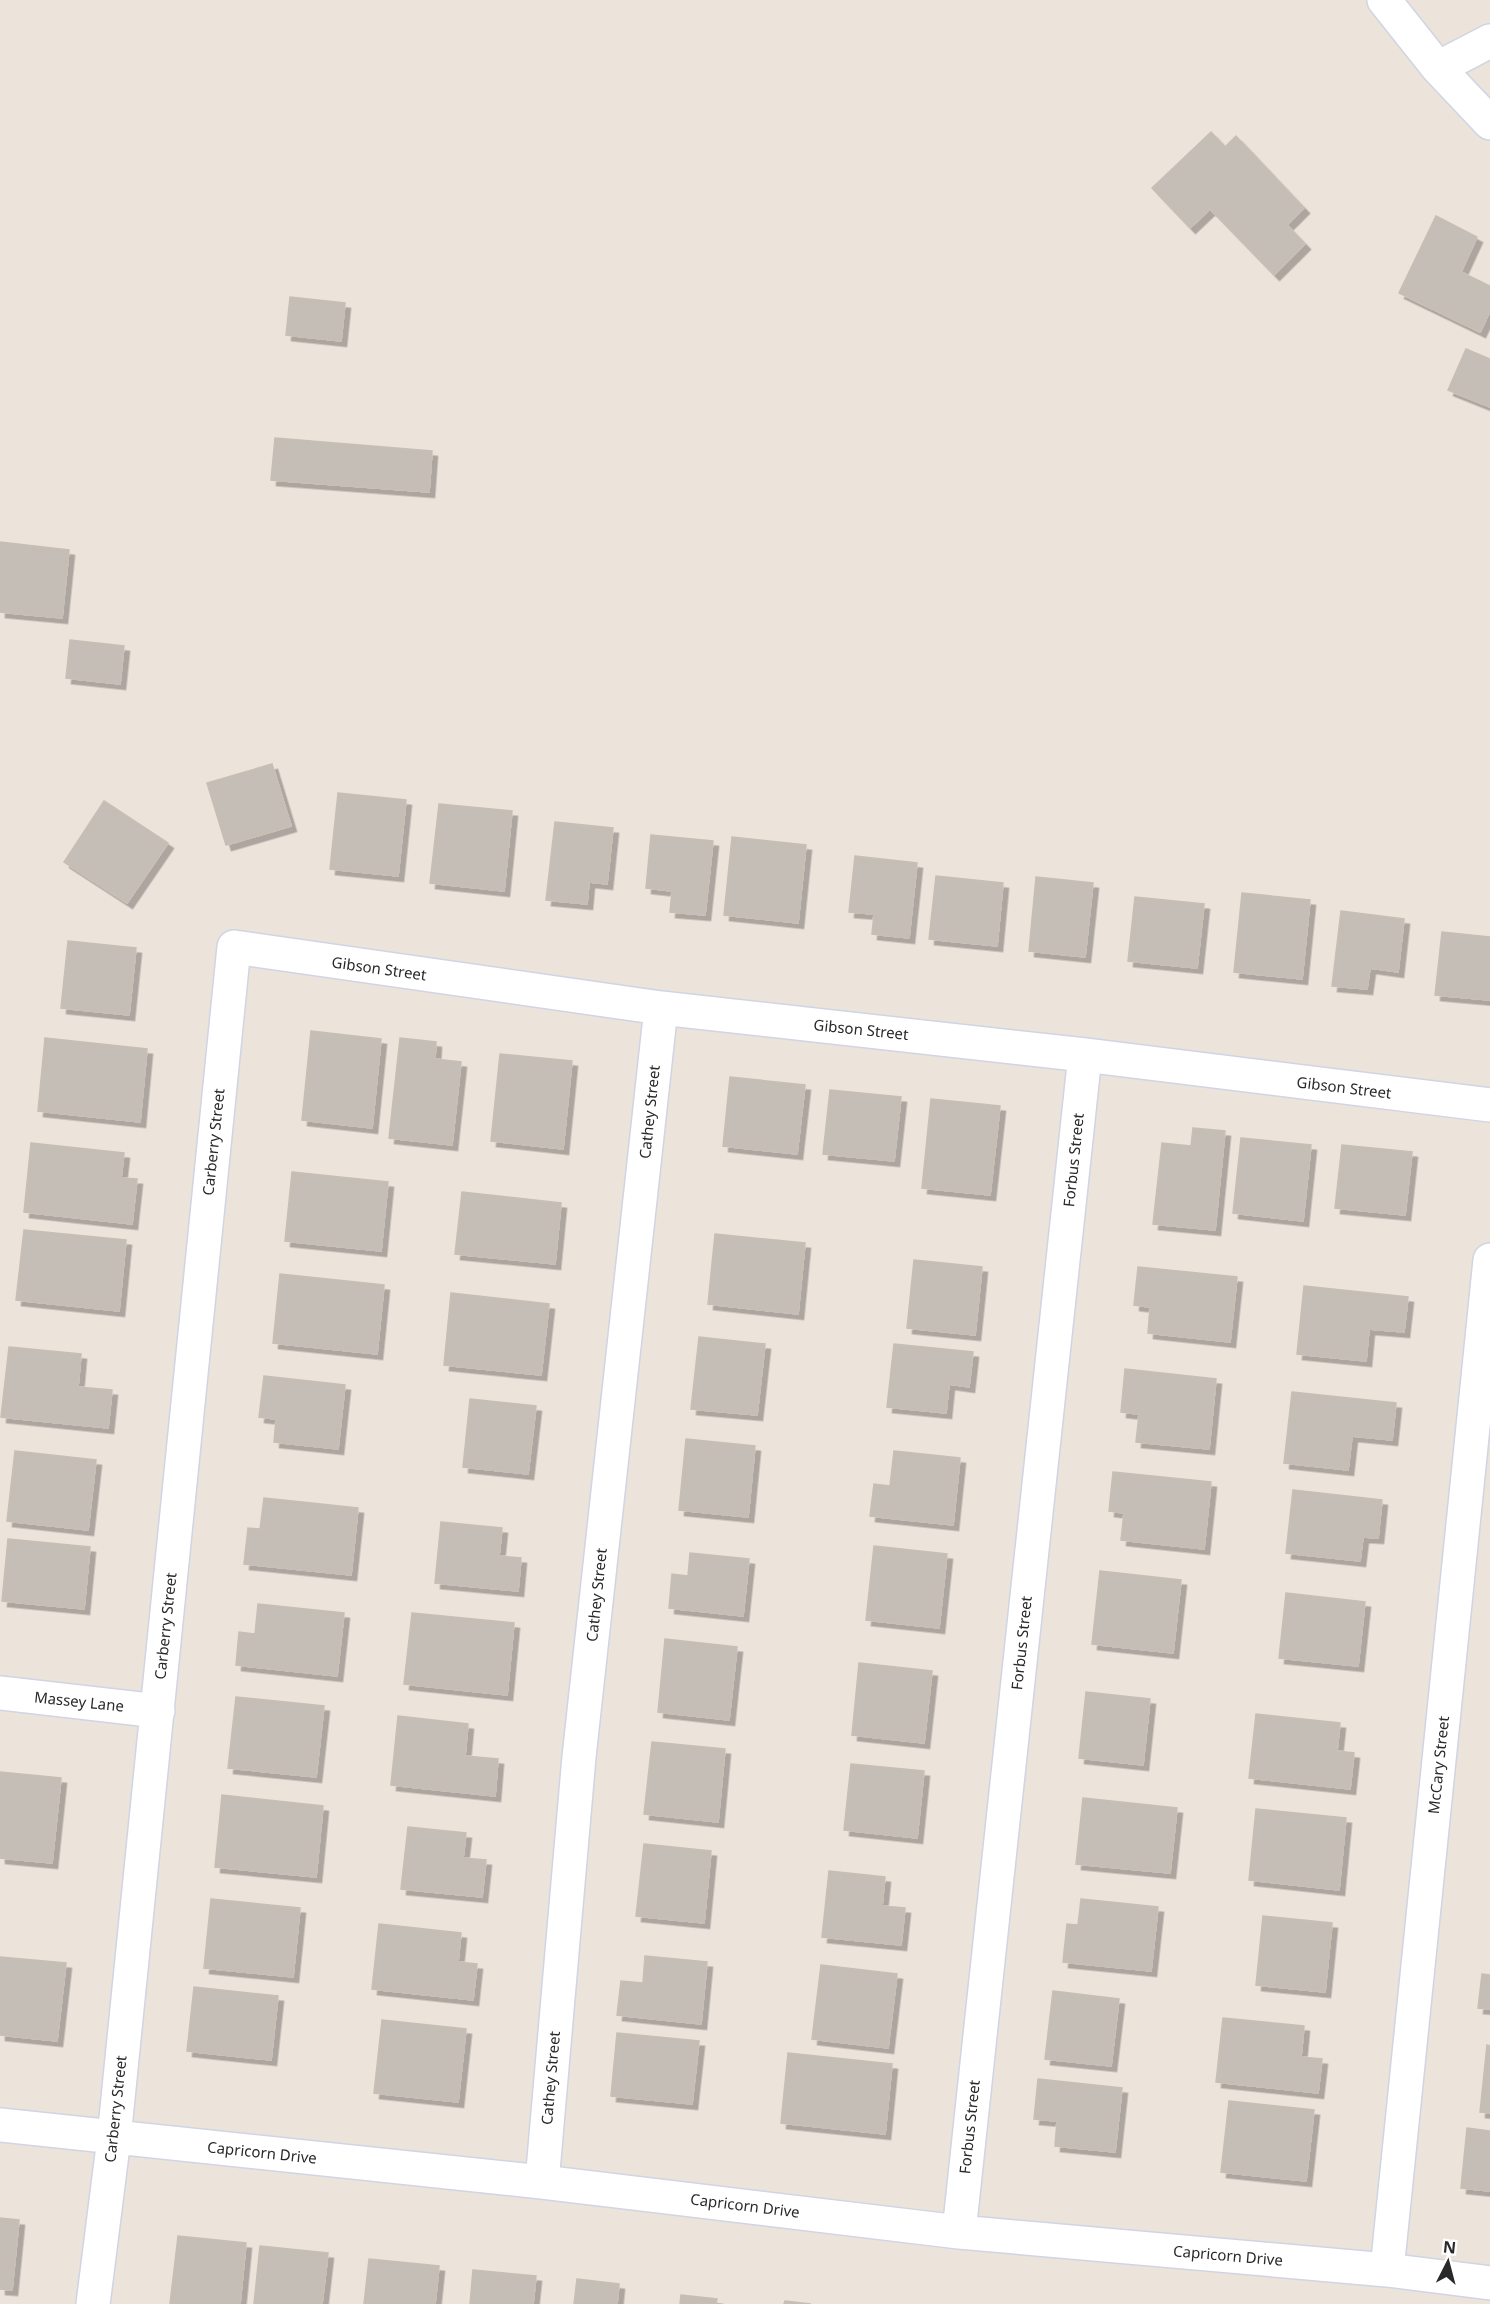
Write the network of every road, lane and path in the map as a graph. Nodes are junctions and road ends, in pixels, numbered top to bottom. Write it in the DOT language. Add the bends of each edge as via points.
graph roads {
  1 [pos="1384,0"];
  2 [pos="1490,40"];
  3 [pos="1438,68"];
  4 [pos="1490,123"];
  5 [pos="234,947"];
  6 [pos="661,1008"];
  7 [pos="1085,1055"];
  8 [pos="1490,1105"];
  9 [pos="1490,1260"];
  10 [pos="0,1693"];
  11 [pos="158,1711"];
  12 [pos="0,2125"];
  13 [pos="114,2138"];
  14 [pos="542,2182"];
  15 [pos="959,2232"];
  16 [pos="1388,2270"];
  17 [pos="1490,2283"];
  18 [pos="93,2304"];
  1 -- 3 [label="street"];
  2 -- 3 [label="street"];
  3 -- 4 [label="street"];
  5 -- 6 [label="street, Gibson Street"];
  5 -- 11 [label="street, Carberry Street"];
  6 -- 7 [label="street, Gibson Street"];
  6 -- 14 [label="street, Cathey Street" via="579,1757"];
  7 -- 8 [label="street, Gibson Street"];
  7 -- 15 [label="street, Forbus Street"];
  9 -- 16 [label="street, McCary Street"];
  10 -- 11 [label="street, Massey Lane"];
  11 -- 13 [label="street, Carberry Street"];
  12 -- 13 [label="street, Capricorn Drive"];
  13 -- 14 [label="street, Capricorn Drive"];
  13 -- 18 [label="street, Carberry Street"];
  14 -- 15 [label="street, Capricorn Drive"];
  15 -- 16 [label="street, Capricorn Drive"];
  16 -- 17 [label="street, Capricorn Drive"];
}
